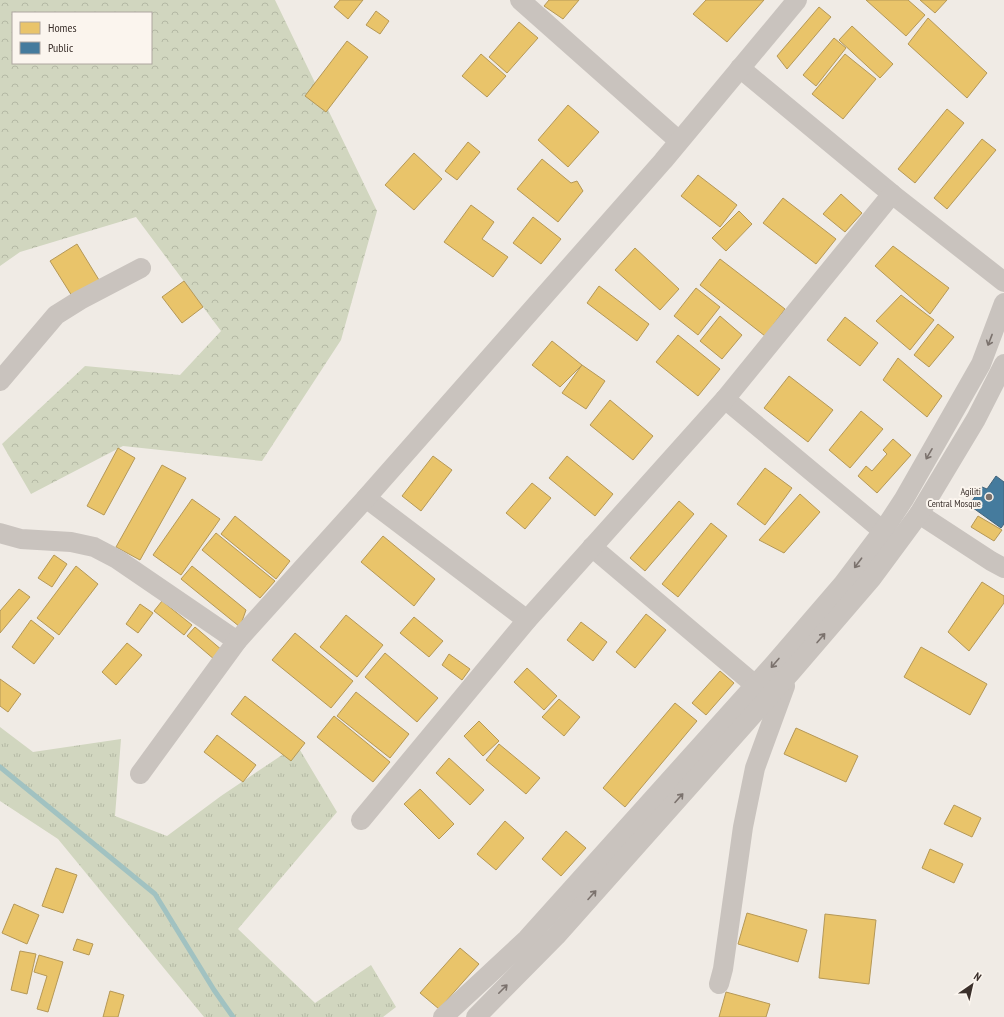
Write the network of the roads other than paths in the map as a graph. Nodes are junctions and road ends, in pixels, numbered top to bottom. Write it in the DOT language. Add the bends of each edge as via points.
graph roads {
  1 [pos="520,0"];
  2 [pos="797,0"];
  3 [pos="740,68"];
  4 [pos="679,141"];
  5 [pos="892,194"];
  6 [pos="141,268"];
  7 [pos="1004,282"];
  8 [pos="1004,303"];
  9 [pos="1004,364"];
  10 [pos="0,381"];
  11 [pos="725,399"];
  12 [pos="366,498"];
  13 [pos="920,514"];
  14 [pos="883,531"];
  15 [pos="0,533"];
  16 [pos="592,547"];
  17 [pos="1004,568"];
  18 [pos="527,620"];
  19 [pos="237,641"];
  20 [pos="791,672"];
  21 [pos="755,684"];
  22 [pos="140,774"];
  23 [pos="361,820"];
  24 [pos="719,984"];
  25 [pos="449,1012"];
  26 [pos="476,1017"];
  1 -- 4 [label="street"];
  2 -- 3 [label="street"];
  3 -- 4 [label="street"];
  3 -- 5 [label="street"];
  4 -- 12 [label="street"];
  5 -- 7 [label="street"];
  5 -- 11 [label="street"];
  6 -- 10 [label="street" via="56,315"];
  8 -- 14 [label="street, one-way" via="981,364 904,500"];
  9 -- 13 [label="street" via="976,419"];
  11 -- 14 [label="street"];
  11 -- 16 [label="street"];
  12 -- 18 [label="street"];
  12 -- 19 [label="street"];
  13 -- 17 [label="street"];
  20 -- 13 [label="street, one-way" via="871,579"];
  14 -- 21 [label="street, one-way" via="842,584"];
  15 -- 19 [label="street" via="21,539 71,542 94,547 118,559"];
  16 -- 18 [label="street"];
  16 -- 21 [label="street"];
  18 -- 23 [label="street"];
  19 -- 22 [label="street"];
  20 -- 24 [label="street" via="755,768 743,827"];
  26 -- 20 [label="street, one-way" via="556,936"];
  21 -- 25 [label="street" via="527,939"];
}
